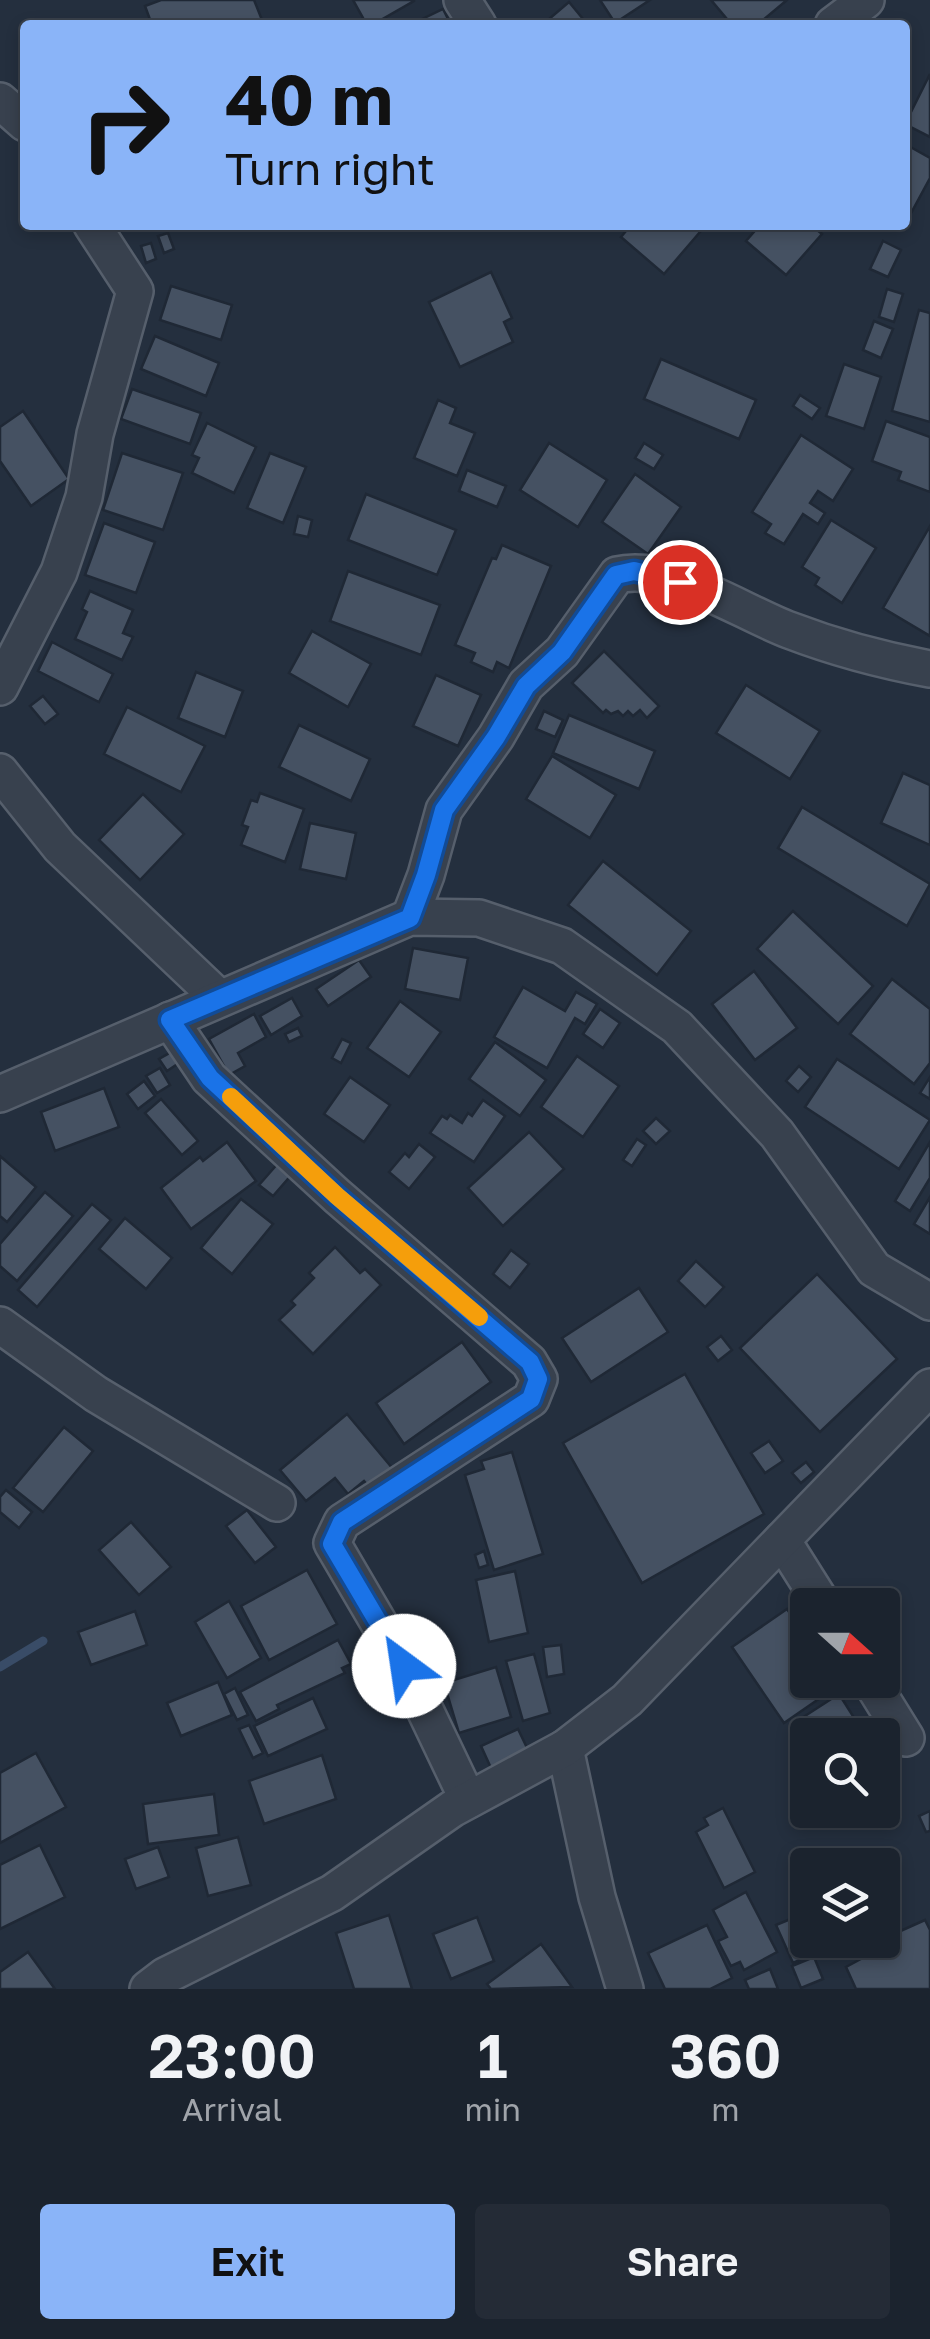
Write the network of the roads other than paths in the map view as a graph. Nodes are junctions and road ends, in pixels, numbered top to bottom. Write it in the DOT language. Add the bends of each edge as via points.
graph roads {
  1 [pos="866,0"];
  2 [pos="840,20"];
  3 [pos="0,101"];
  4 [pos="20,119"];
  5 [pos="95,230"];
  6 [pos="930,670"];
  7 [pos="0,687"];
  8 [pos="0,772"];
  9 [pos="410,918"];
  10 [pos="218,998"];
  11 [pos="170,1020"];
  12 [pos="0,1094"];
  13 [pos="930,1302"];
  14 [pos="0,1325"];
  15 [pos="930,1386"];
  16 [pos="277,1503"];
  17 [pos="782,1540"];
  18 [pos="812,1588"];
  19 [pos="881,1698"];
  20 [pos="906,1738"];
  21 [pos="565,1748"];
  22 [pos="468,1800"];
  23 [pos="148,1989"];
  24 [pos="625,1989"];
  1 -- 2 [label="street"];
  3 -- 4 [label="street"];
  5 -- 7 [label="street" via="135,291 59,572"];
  6 -- 9 [label="street" via="786,629 680,582 634,571 616,575 562,652 526,686 444,810"];
  8 -- 10 [label="street" via="60,847"];
  9 -- 10 [label="street"];
  9 -- 13 [label="street" via="479,918 562,946 678,1027 777,1134 874,1269"];
  10 -- 11 [label="street"];
  11 -- 12 [label="street"];
  11 -- 22 [label="street" via="210,1078 530,1362 538,1379 531,1399 342,1522 332,1544 404,1666"];
  14 -- 16 [label="street" via="96,1394"];
  15 -- 17 [label="street"];
  17 -- 18 [label="street"];
  17 -- 21 [label="street" via="626,1700"];
  19 -- 20 [label="street"];
  21 -- 22 [label="street"];
  21 -- 24 [label="street"];
  22 -- 23 [label="street" via="332,1894"];
}
